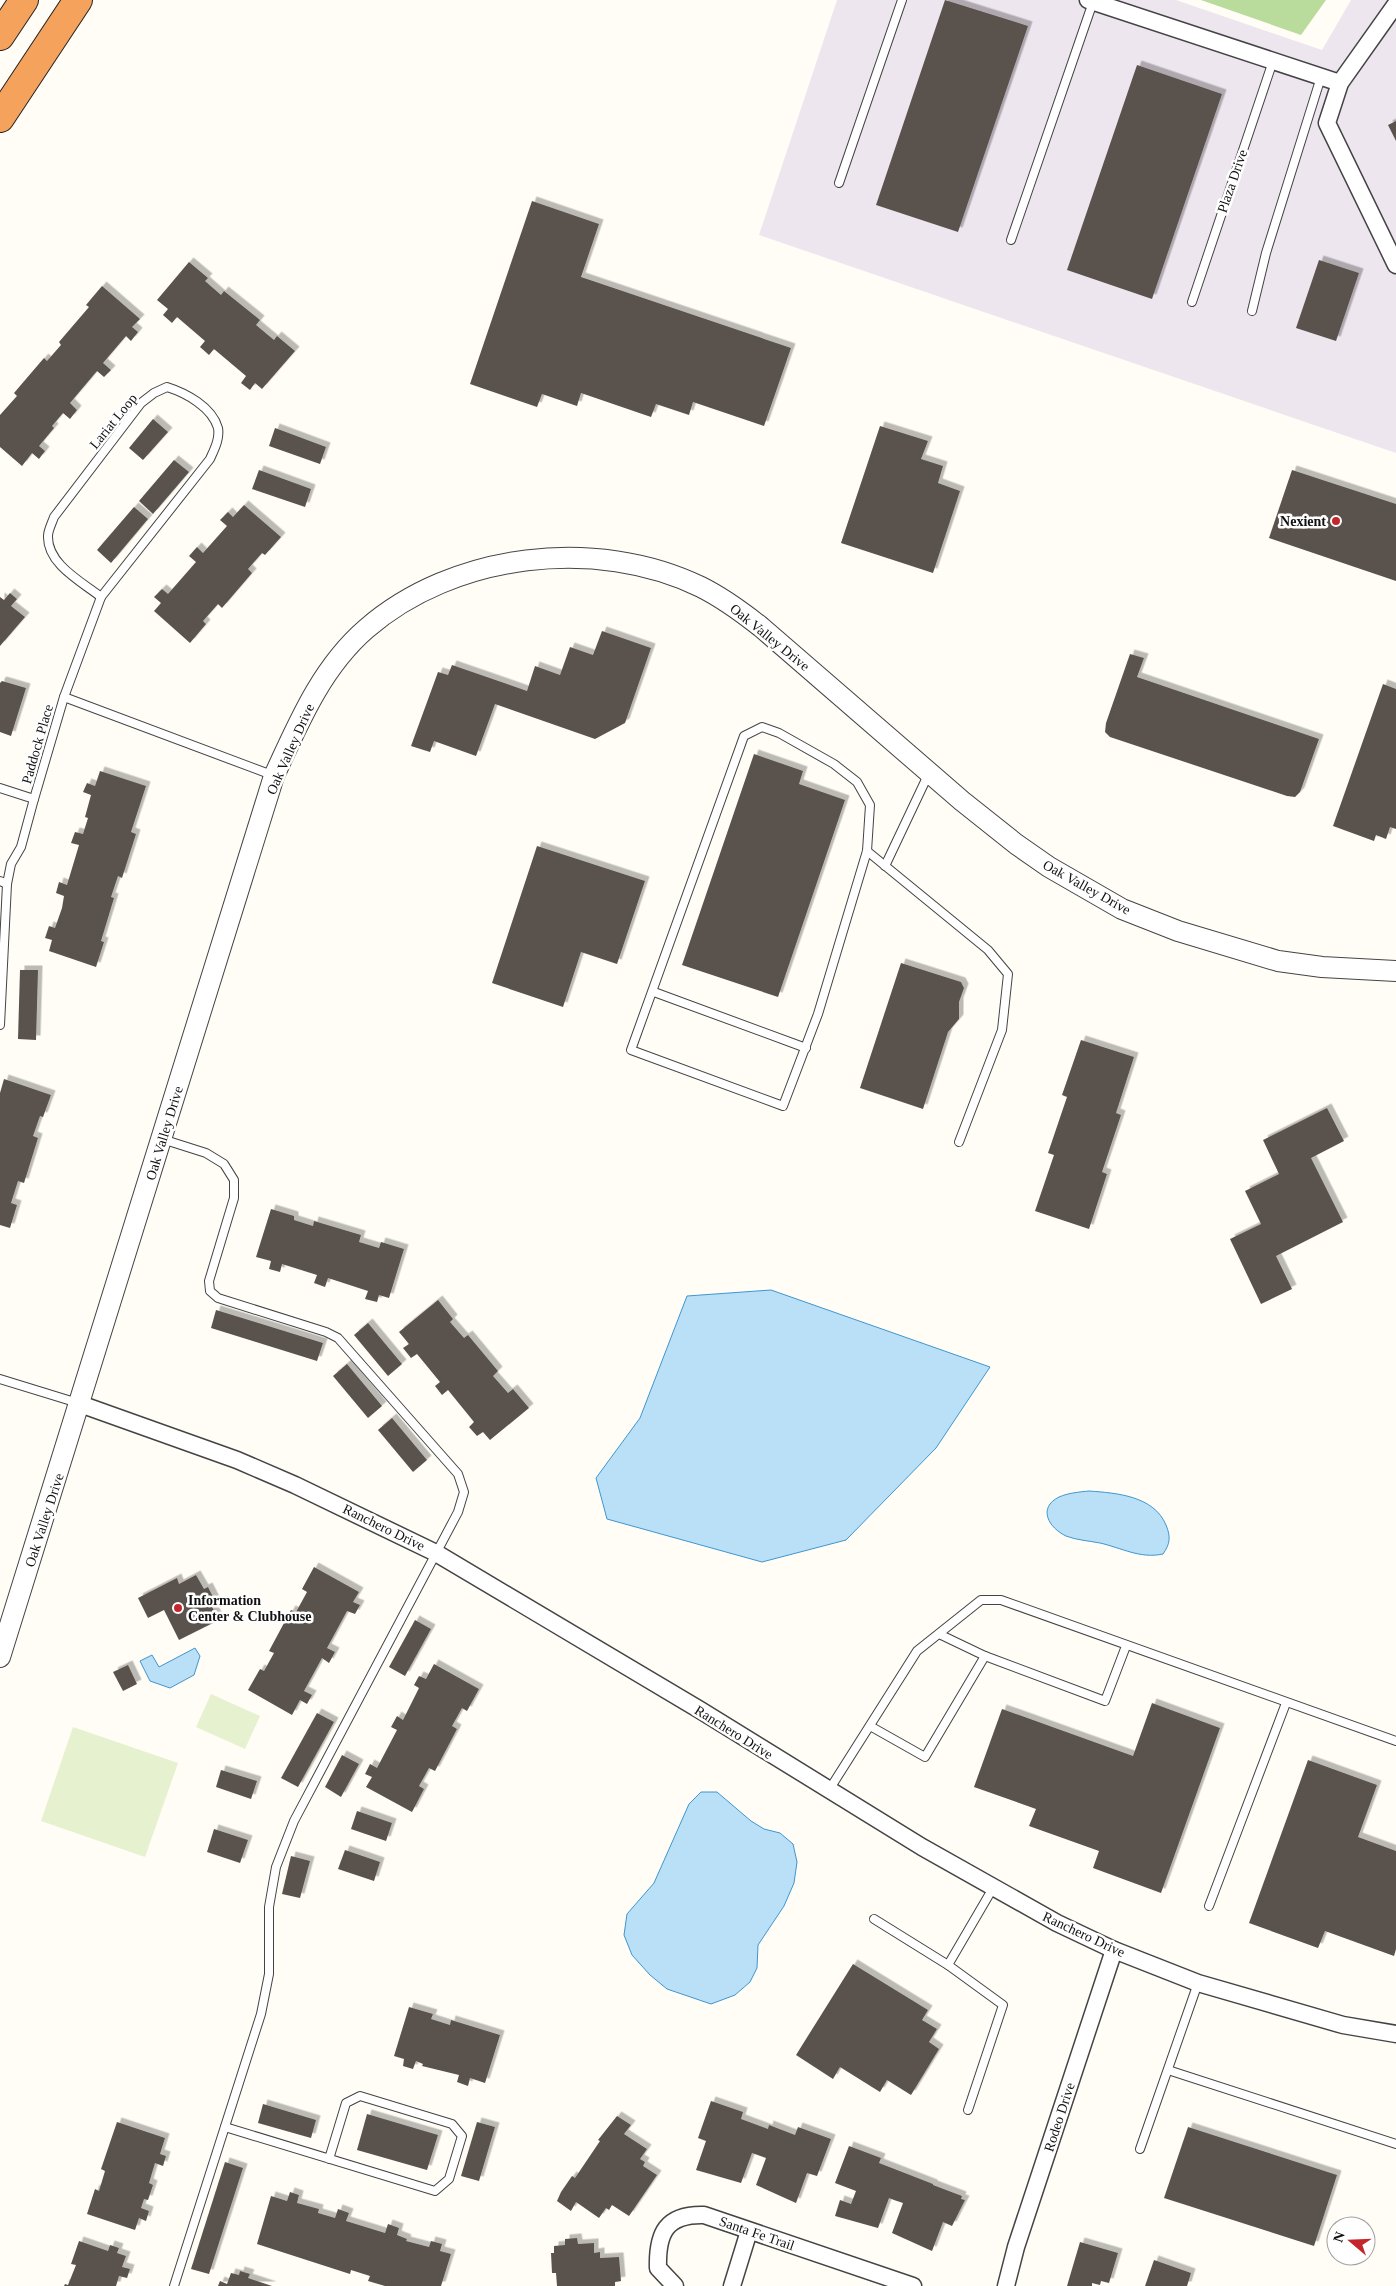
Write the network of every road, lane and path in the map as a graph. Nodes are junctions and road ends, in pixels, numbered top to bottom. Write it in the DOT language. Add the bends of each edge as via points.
graph roads {
  1 [pos="24,0"];
  2 [pos="78,0"];
  3 [pos="902,0"];
  4 [pos="1091,1"];
  5 [pos="1396,4"];
  6 [pos="0,36"];
  7 [pos="1273,61"];
  8 [pos="1320,77"];
  9 [pos="1340,83"];
  10 [pos="0,118"];
  11 [pos="839,183"];
  12 [pos="1011,240"];
  13 [pos="1396,265"];
  14 [pos="1192,302"];
  15 [pos="1252,311"];
  16 [pos="101,597"];
  17 [pos="64,697"];
  18 [pos="930,772"];
  19 [pos="274,776"];
  20 [pos="0,788"];
  21 [pos="34,799"];
  22 [pos="867,851"];
  23 [pos="884,866"];
  24 [pos="3,882"];
  25 [pos="1396,971"];
  26 [pos="654,992"];
  27 [pos="0,1025"];
  28 [pos="806,1048"];
  29 [pos="162,1139"];
  30 [pos="959,1142"];
  31 [pos="0,1379"];
  32 [pos="80,1404"];
  33 [pos="436,1553"];
  34 [pos="939,1634"];
  35 [pos="1126,1646"];
  36 [pos="985,1656"];
  37 [pos="0,1657"];
  38 [pos="1286,1702"];
  39 [pos="870,1726"];
  40 [pos="1396,1742"];
  41 [pos="829,1790"];
  42 [pos="993,1888"];
  43 [pos="1209,1906"];
  44 [pos="874,1919"];
  45 [pos="1114,1950"];
  46 [pos="948,1965"];
  47 [pos="1198,1983"];
  48 [pos="1396,2034"];
  49 [pos="1168,2070"];
  50 [pos="968,2110"];
  51 [pos="225,2127"];
  52 [pos="1396,2144"];
  53 [pos="1140,2149"];
  54 [pos="329,2159"];
  55 [pos="750,2231"];
  56 [pos="174,2286"];
  57 [pos="674,2286"];
  58 [pos="732,2286"];
  59 [pos="913,2286"];
  60 [pos="1006,2286"];
  1 -- 6 [label="highway"];
  2 -- 10 [label="highway"];
  3 -- 11 [label="lane"];
  4 -- 7 [label="street"];
  4 -- 12 [label="lane"];
  5 -- 9 [label="street"];
  7 -- 8 [label="street"];
  7 -- 14 [label="lane, Plaza Drive"];
  8 -- 9 [label="street"];
  8 -- 15 [label="lane" via="1266,253"];
  9 -- 13 [label="street" via="1327,123"];
  16 -- 16 [label="lane, Lariat Loop" via="210,459 217,442 218,429 211,415 180,391 167,388 141,403 54,517 48,534 49,550 60,565"];
  16 -- 17 [label="lane, Lariat Loop"];
  17 -- 19 [label="lane"];
  17 -- 21 [label="lane, Paddock Place"];
  18 -- 19 [label="street, Oak Valley Drive" via="729,603 665,573 622,563 553,558 508,562 455,576 407,598 365,630 331,668 316,691"];
  18 -- 23 [label="lane"];
  18 -- 25 [label="street, Oak Valley Drive" via="1016,844 1049,867 1122,908 1178,931 1278,961"];
  19 -- 29 [label="street, Oak Valley Drive"];
  20 -- 21 [label="lane, Paddock Place"];
  21 -- 24 [label="lane, Paddock Place" via="21,847"];
  22 -- 23 [label="lane"];
  22 -- 26 [label="lane" via="870,805 857,782 834,764 779,733 762,727 744,736"];
  22 -- 28 [label="lane"];
  23 -- 30 [label="lane" via="988,950 1008,974 1002,1030"];
  24 -- 27 [label="lane, Paddock Place"];
  26 -- 28 [label="lane"];
  26 -- 28 [label="lane" via="632,1050 739,1090 783,1106"];
  29 -- 32 [label="street, Oak Valley Drive"];
  29 -- 33 [label="lane" via="206,1154 224,1164 234,1180 234,1198 210,1291 218,1298 338,1338 458,1474 464,1492 458,1512"];
  31 -- 32 [label="lane"];
  32 -- 33 [label="street, Ranchero Drive" via="295,1484"];
  32 -- 37 [label="street, Oak Valley Drive"];
  33 -- 41 [label="street, Ranchero Drive"];
  33 -- 51 [label="lane" via="294,1821 276,1867 269,1907 269,1974 263,2006"];
  34 -- 35 [label="lane" via="981,1600 1001,1600"];
  34 -- 36 [label="lane"];
  34 -- 39 [label="lane" via="917,1651"];
  35 -- 36 [label="lane" via="1105,1701"];
  35 -- 38 [label="lane"];
  36 -- 39 [label="lane" via="924,1757"];
  38 -- 40 [label="lane"];
  38 -- 43 [label="lane"];
  39 -- 41 [label="lane"];
  41 -- 42 [label="street, Ranchero Drive"];
  42 -- 45 [label="street, Ranchero Drive"];
  42 -- 46 [label="lane"];
  44 -- 46 [label="lane"];
  45 -- 47 [label="street, Ranchero Drive"];
  45 -- 60 [label="street, Rodeo Drive"];
  46 -- 50 [label="lane" via="1003,2005"];
  47 -- 48 [label="street, Ranchero Drive" via="1343,2025"];
  47 -- 49 [label="lane"];
  49 -- 52 [label="lane"];
  49 -- 53 [label="lane"];
  51 -- 54 [label="lane"];
  51 -- 56 [label="lane"];
  54 -- 54 [label="lane" via="436,2191 448,2178 462,2136 452,2124 360,2096 346,2103"];
  55 -- 57 [label="street, Santa Fe Trail" via="704,2215 685,2214 669,2224 658,2246 658,2268"];
  55 -- 58 [label="street"];
  55 -- 59 [label="street, Santa Fe Trail"];
}
